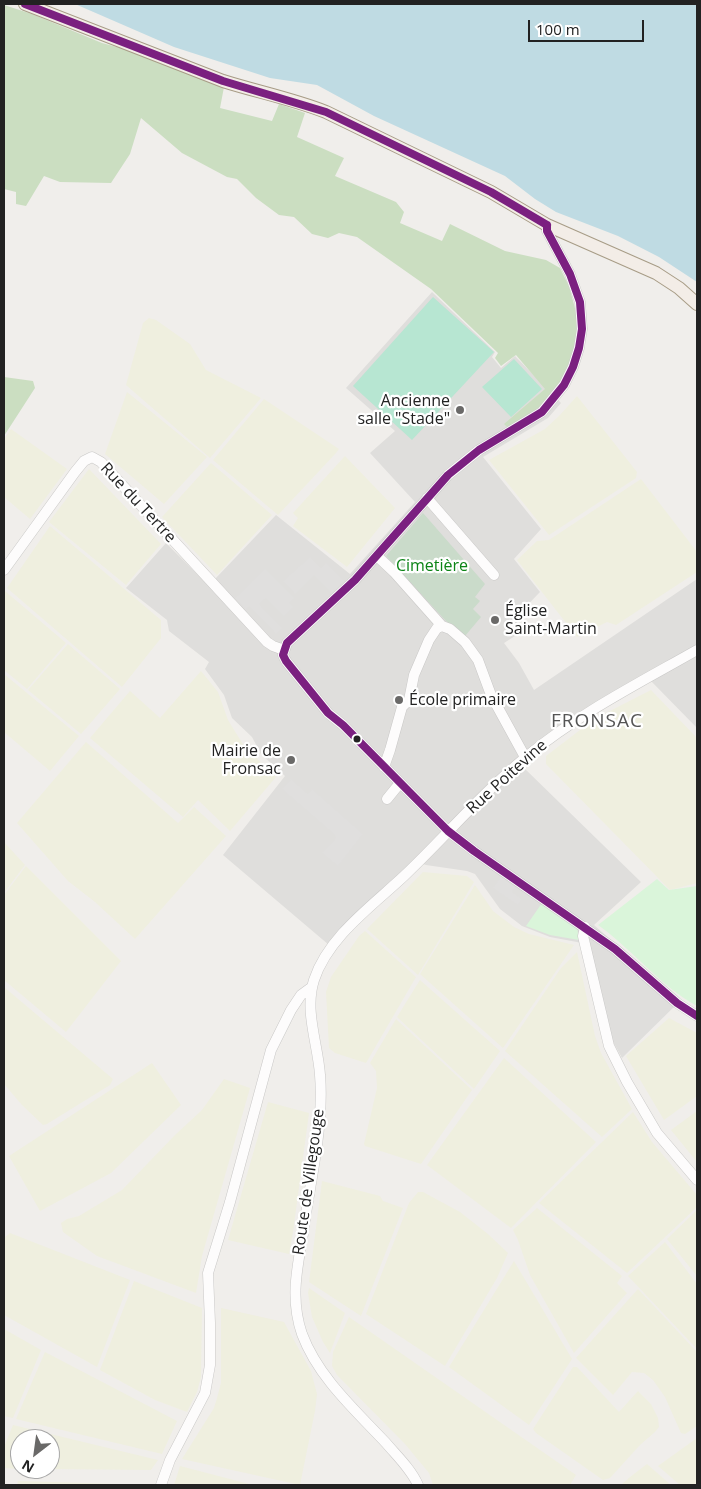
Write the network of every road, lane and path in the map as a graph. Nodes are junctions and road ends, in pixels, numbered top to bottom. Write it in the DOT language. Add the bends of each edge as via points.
graph roads {
  1 [pos="24,4"];
  2 [pos="547,225"];
  3 [pos="697,304"];
  4 [pos="427,498"];
  5 [pos="377,556"];
  6 [pos="4,570"];
  7 [pos="494,575"];
  8 [pos="442,626"];
  9 [pos="284,650"];
  10 [pos="697,650"];
  11 [pos="525,757"];
  12 [pos="384,767"];
  13 [pos="400,783"];
  14 [pos="387,799"];
  15 [pos="448,831"];
  16 [pos="585,927"];
  17 [pos="312,987"];
  18 [pos="697,1016"];
  19 [pos="697,1180"];
  20 [pos="161,1485"];
  21 [pos="418,1485"];
  1 -- 2 [label="main road" via="223,81 326,112 491,192"];
  2 -- 3 [label="main road" via="656,273"];
  2 -- 4 [label="street" via="580,302 582,329 573,367 542,412 479,450 448,475"];
  4 -- 5 [label="street"];
  4 -- 7 [label="street"];
  5 -- 8 [label="street"];
  5 -- 9 [label="street" via="287,643"];
  6 -- 9 [label="street, Rue du Tertre" via="75,472 84,461 92,458 101,462 267,642"];
  8 -- 11 [label="street" via="465,642 478,660 491,695"];
  8 -- 12 [label="street" via="433,633 414,675"];
  9 -- 12 [label="street" via="286,661 328,713"];
  10 -- 11 [label="street, Rue Poitevine" via="559,731"];
  11 -- 15 [label="street, Rue Poitevine"];
  12 -- 13 [label="street"];
  13 -- 14 [label="street"];
  13 -- 15 [label="street"];
  15 -- 16 [label="street"];
  15 -- 17 [label="street, Route de Villegouge" via="340,938 321,965"];
  16 -- 18 [label="street" via="676,1003"];
  16 -- 19 [label="street" via="583,936 609,1046 654,1128"];
  17 -- 20 [label="street" via="301,995 291,1010 271,1050 208,1273 210,1365 205,1393 170,1460"];
  17 -- 21 [label="street, Route de Villegouge" via="311,1004 321,1076 320,1106 294,1287 297,1318 317,1364 343,1398 409,1469"];
}
